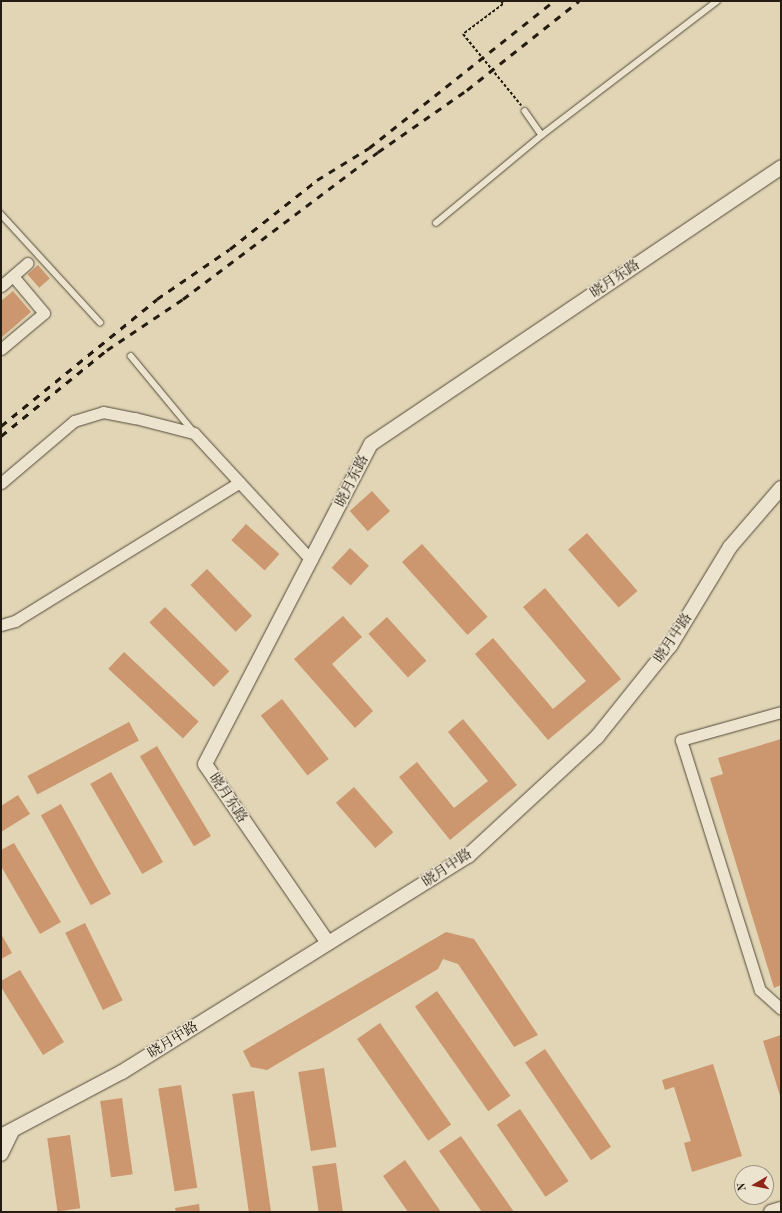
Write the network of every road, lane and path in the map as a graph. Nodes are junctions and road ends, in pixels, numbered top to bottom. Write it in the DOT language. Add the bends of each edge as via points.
graph roads {
  1 [pos="501,1"];
  2 [pos="717,1"];
  3 [pos="525,111"];
  4 [pos="542,136"];
  5 [pos="781,167"];
  6 [pos="1,214"];
  7 [pos="436,223"];
  8 [pos="27,263"];
  9 [pos="5,279"];
  10 [pos="100,322"];
  11 [pos="1,349"];
  12 [pos="131,356"];
  13 [pos="194,433"];
  14 [pos="240,482"];
  15 [pos="1,483"];
  16 [pos="779,496"];
  17 [pos="311,560"];
  18 [pos="1,625"];
  19 [pos="781,712"];
  20 [pos="328,943"];
  21 [pos="781,1009"];
  22 [pos="6,1133"];
  23 [pos="1,1154"];
  24 [pos="781,1209"];
  25 [pos="771,1212"];
  1 -- 3 [label="path" via="503,4 463,34"];
  2 -- 4 [label="lane"];
  3 -- 4 [label="lane"];
  4 -- 7 [label="lane"];
  5 -- 17 [label="street, 晓月东路" via="372,444"];
  6 -- 10 [label="lane"];
  8 -- 9 [label="street"];
  9 -- 11 [label="street" via="44,313"];
  12 -- 13 [label="lane"];
  13 -- 14 [label="street"];
  13 -- 15 [label="street" via="103,412 74,421"];
  14 -- 17 [label="street"];
  14 -- 18 [label="street" via="15,621"];
  16 -- 20 [label="street, 晓月中路" via="730,547 670,646 597,737 468,856"];
  17 -- 20 [label="street, 晓月东路" via="205,764"];
  19 -- 21 [label="street" via="681,740 760,990"];
  20 -- 22 [label="street, 晓月中路" via="122,1072"];
  22 -- 23 [label="street"];
  24 -- 25 [label="street"];
}
